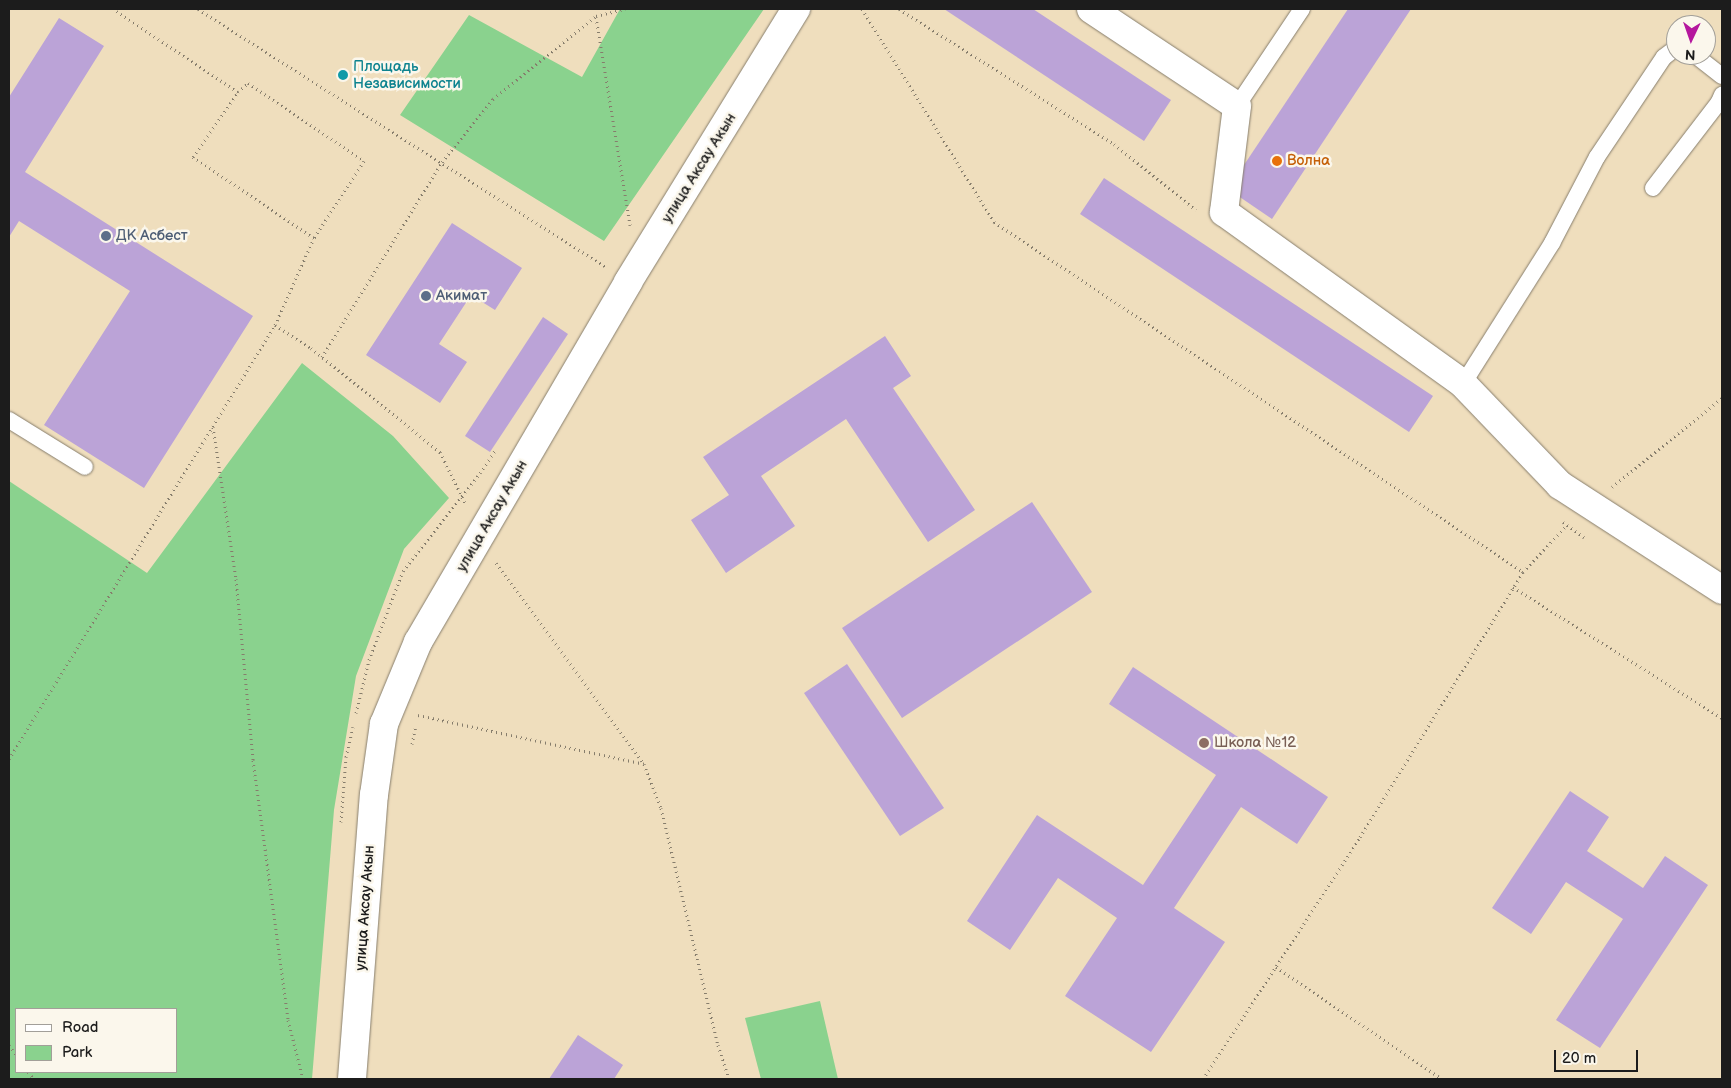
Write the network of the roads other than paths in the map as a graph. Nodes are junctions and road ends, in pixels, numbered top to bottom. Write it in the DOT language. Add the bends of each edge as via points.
graph roads {
  1 [pos="796,9"];
  2 [pos="1091,9"];
  3 [pos="1302,9"];
  4 [pos="1666,56"];
  5 [pos="1708,65"];
  6 [pos="1722,76"];
  7 [pos="1722,95"];
  8 [pos="1237,106"];
  9 [pos="1653,188"];
  10 [pos="1463,384"];
  11 [pos="9,420"];
  12 [pos="85,467"];
  13 [pos="1722,590"];
  14 [pos="352,1079"];
  1 -- 14 [label="street, улица Аксау Акын" via="628,282 418,642 384,724 374,795"];
  2 -- 8 [label="street"];
  3 -- 8 [label="lane"];
  4 -- 10 [label="lane" via="1597,157 1552,243"];
  5 -- 6 [label="lane"];
  7 -- 9 [label="lane"];
  8 -- 10 [label="street" via="1224,212"];
  10 -- 13 [label="street" via="1560,485"];
  11 -- 12 [label="lane"];
}
